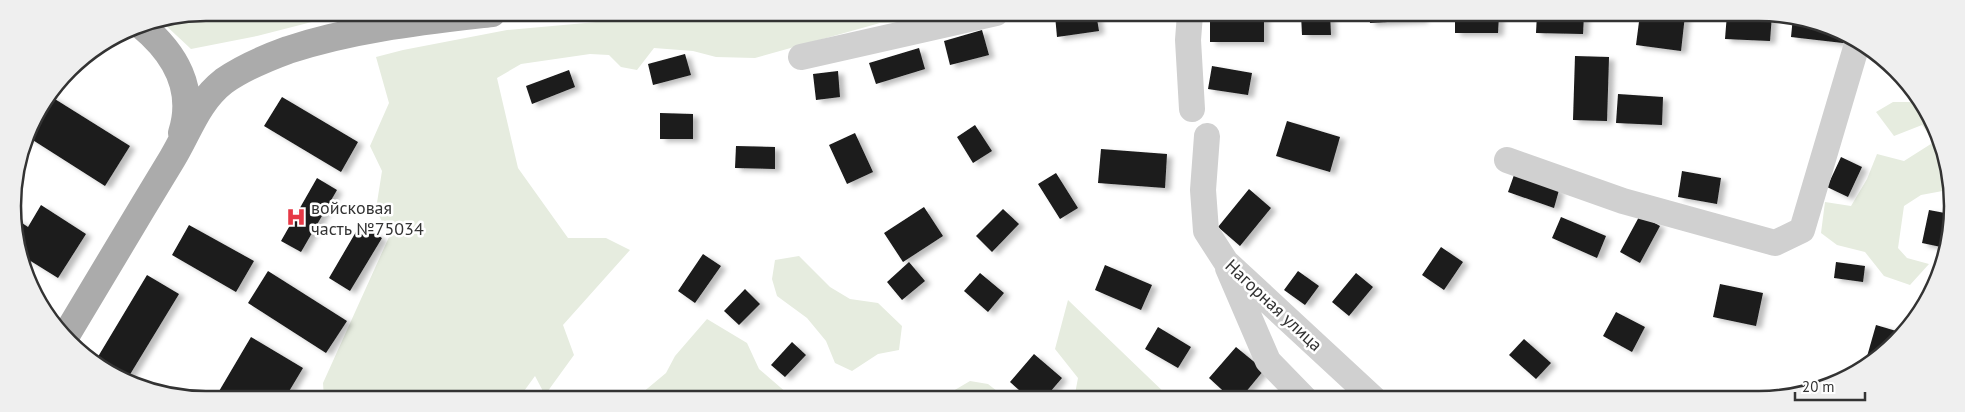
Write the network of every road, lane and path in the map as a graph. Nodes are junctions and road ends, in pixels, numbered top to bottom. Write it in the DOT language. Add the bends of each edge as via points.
graph roads {
  1 [pos="421,21"];
  2 [pos="957,21"];
  3 [pos="1189,21"];
  4 [pos="147,31"];
  5 [pos="1856,49"];
  6 [pos="801,56"];
  7 [pos="1192,109"];
  8 [pos="1207,136"];
  9 [pos="175,154"];
  10 [pos="1506,160"];
  11 [pos="1226,262"];
  12 [pos="69,330"];
  13 [pos="1297,391"];
  14 [pos="1365,391"];
  1 -- 9 [label="main road" via="340,35 242,69 208,96"];
  2 -- 6 [label="street"];
  3 -- 7 [label="street"];
  4 -- 9 [label="main road" via="166,49 178,68 184,87 184,126"];
  5 -- 10 [label="street" via="1802,230 1775,243 1624,201"];
  8 -- 11 [label="street, Нагорная улица" via="1203,190 1206,231"];
  9 -- 12 [label="main road"];
  11 -- 13 [label="street" via="1268,361"];
  11 -- 14 [label="street, Нагорная улица"];
}
